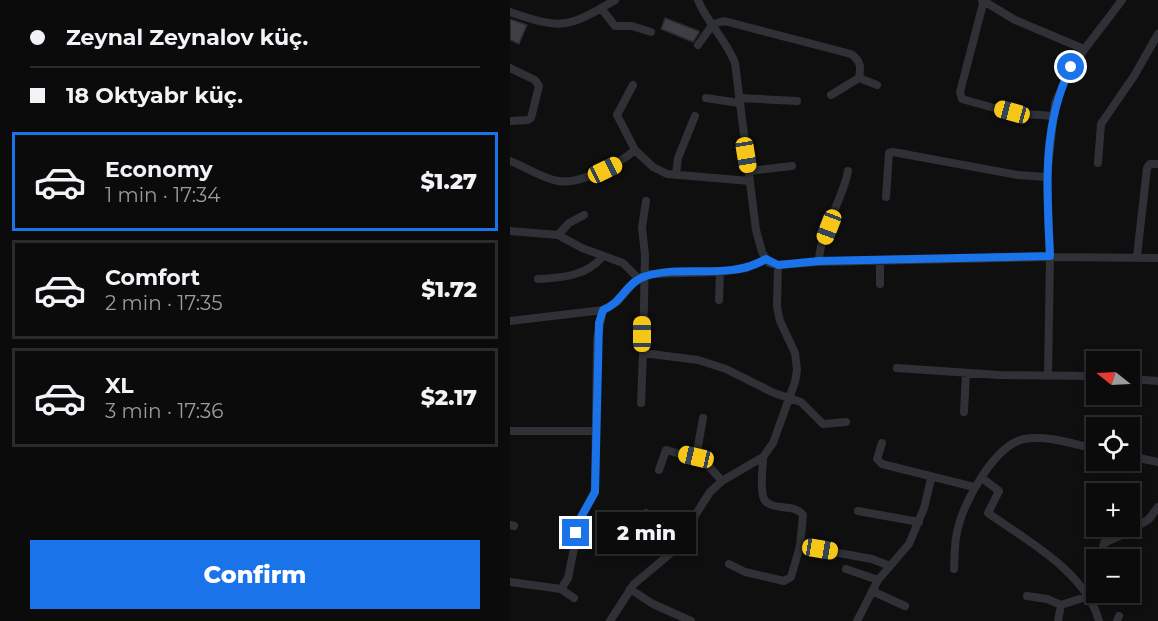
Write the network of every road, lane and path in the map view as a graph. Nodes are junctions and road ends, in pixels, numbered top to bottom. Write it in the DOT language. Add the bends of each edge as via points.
graph roads {
  1 [pos="615,0"];
  2 [pos="698,0"];
  3 [pos="983,0"];
  4 [pos="1122,0"];
  5 [pos="601,8"];
  6 [pos="510,12"];
  7 [pos="713,24"];
  8 [pos="651,32"];
  9 [pos="1158,34"];
  10 [pos="698,45"];
  11 [pos="1084,49"];
  12 [pos="510,68"];
  13 [pos="859,78"];
  14 [pos="633,85"];
  15 [pos="877,85"];
  16 [pos="831,95"];
  17 [pos="706,98"];
  18 [pos="739,101"];
  19 [pos="796,101"];
  20 [pos="695,116"];
  21 [pos="1053,116"];
  22 [pos="510,121"];
  23 [pos="635,150"];
  24 [pos="510,161"];
  25 [pos="1098,163"];
  26 [pos="1158,164"];
  27 [pos="792,166"];
  28 [pos="748,171"];
  29 [pos="848,171"];
  30 [pos="675,174"];
  31 [pos="1047,177"];
  32 [pos="750,181"];
  33 [pos="886,197"];
  34 [pos="646,201"];
  35 [pos="584,215"];
  36 [pos="510,231"];
  37 [pos="558,235"];
  38 [pos="1050,256"];
  39 [pos="1137,256"];
  40 [pos="602,257"];
  41 [pos="1158,258"];
  42 [pos="766,259"];
  43 [pos="880,260"];
  44 [pos="819,261"];
  45 [pos="778,265"];
  46 [pos="720,272"];
  47 [pos="641,277"];
  48 [pos="538,279"];
  49 [pos="880,284"];
  50 [pos="719,300"];
  51 [pos="603,310"];
  52 [pos="510,321"];
  53 [pos="643,353"];
  54 [pos="897,368"];
  55 [pos="966,373"];
  56 [pos="1048,375"];
  57 [pos="1086,376"];
  58 [pos="1140,380"];
  59 [pos="1158,381"];
  60 [pos="790,398"];
  61 [pos="640,404"];
  62 [pos="964,412"];
  63 [pos="703,418"];
  64 [pos="846,422"];
  65 [pos="510,431"];
  66 [pos="596,431"];
  67 [pos="882,442"];
  68 [pos="1086,447"];
  69 [pos="696,457"];
  70 [pos="763,458"];
  71 [pos="1140,458"];
  72 [pos="1158,462"];
  73 [pos="659,470"];
  74 [pos="932,478"];
  75 [pos="982,478"];
  76 [pos="722,481"];
  77 [pos="975,488"];
  78 [pos="1158,507"];
  79 [pos="858,511"];
  80 [pos="646,513"];
  81 [pos="919,522"];
  82 [pos="681,536"];
  83 [pos="800,546"];
  84 [pos="1103,549"];
  85 [pos="729,564"];
  86 [pos="890,566"];
  87 [pos="846,569"];
  88 [pos="954,569"];
  89 [pos="878,580"];
  90 [pos="510,582"];
  91 [pos="561,589"];
  92 [pos="630,589"];
  93 [pos="872,591"];
  94 [pos="1027,597"];
  95 [pos="1086,597"];
  96 [pos="574,598"];
  97 [pos="1089,603"];
  98 [pos="1060,605"];
  99 [pos="905,606"];
  100 [pos="610,621"];
  101 [pos="691,621"];
  102 [pos="857,621"];
  103 [pos="1058,621"];
  104 [pos="1099,621"];
  1 -- 5 [label="street"];
  2 -- 7 [label="street"];
  3 -- 11 [label="street" via="1015,20"];
  3 -- 21 [label="street" via="960,92 962,99 1012,112"];
  4 -- 11 [label="street"];
  5 -- 6 [label="street" via="558,26"];
  5 -- 8 [label="street" via="615,26"];
  7 -- 10 [label="street"];
  7 -- 13 [label="street" via="724,21 851,54 861,67"];
  7 -- 18 [label="street" via="735,63"];
  9 -- 25 [label="street" via="1101,124"];
  11 -- 21 [label="street" via="1061,87"];
  12 -- 22 [label="street" via="539,86 531,118"];
  13 -- 15 [label="street"];
  13 -- 16 [label="street"];
  14 -- 23 [label="street" via="617,115"];
  17 -- 18 [label="street"];
  18 -- 19 [label="street"];
  18 -- 28 [label="street"];
  20 -- 30 [label="street"];
  21 -- 31 [label="street"];
  23 -- 24 [label="street" via="605,170 569,181 550,179"];
  23 -- 30 [label="street" via="660,172"];
  26 -- 39 [label="street" via="1147,168"];
  27 -- 28 [label="street"];
  28 -- 32 [label="street"];
  29 -- 44 [label="street"];
  30 -- 32 [label="street"];
  31 -- 33 [label="street" via="893,152 887,160"];
  31 -- 38 [label="street"];
  32 -- 42 [label="street" via="756,230"];
  34 -- 47 [label="street"];
  35 -- 37 [label="street"];
  36 -- 37 [label="street"];
  37 -- 40 [label="street"];
  38 -- 39 [label="street"];
  38 -- 43 [label="street"];
  38 -- 56 [label="street"];
  39 -- 41 [label="street"];
  40 -- 47 [label="street" via="628,266"];
  40 -- 48 [label="street" via="592,267 572,276"];
  42 -- 45 [label="street"];
  42 -- 46 [label="street" via="747,268"];
  43 -- 44 [label="street"];
  43 -- 49 [label="street"];
  44 -- 45 [label="street"];
  45 -- 60 [label="street" via="777,307 797,363"];
  46 -- 47 [label="street" via="663,272"];
  46 -- 50 [label="street"];
  47 -- 51 [label="street" via="617,302"];
  47 -- 53 [label="street"];
  51 -- 52 [label="street"];
  51 -- 66 [label="street" via="597,339"];
  53 -- 60 [label="street" via="708,363"];
  53 -- 61 [label="street"];
  54 -- 55 [label="street"];
  55 -- 56 [label="street"];
  55 -- 62 [label="street"];
  56 -- 57 [label="street"];
  58 -- 59 [label="street"];
  60 -- 64 [label="street" via="801,402 823,424"];
  60 -- 70 [label="street"];
  63 -- 69 [label="street"];
  65 -- 66 [label="street"];
  66 -- 91 [label="street" via="595,492 580,519 568,578"];
  67 -- 74 [label="street" via="878,462"];
  68 -- 75 [label="street" via="1041,437 1022,439 1010,444"];
  69 -- 73 [label="street" via="666,450"];
  69 -- 76 [label="street" via="709,464"];
  70 -- 76 [label="street"];
  70 -- 83 [label="street" via="762,494 770,504 798,510 803,515"];
  71 -- 72 [label="street"];
  74 -- 77 [label="street"];
  74 -- 81 [label="street"];
  75 -- 77 [label="street"];
  75 -- 95 [label="street" via="999,491 988,513 1040,548"];
  76 -- 82 [label="street" via="701,503"];
  77 -- 88 [label="street" via="957,530"];
  78 -- 84 [label="street" via="1149,519 1104,543"];
  79 -- 81 [label="street"];
  80 -- 82 [label="street"];
  81 -- 86 [label="street" via="903,553"];
  82 -- 92 [label="street" via="671,553"];
  83 -- 85 [label="street" via="788,580 754,574"];
  83 -- 86 [label="street"];
  86 -- 89 [label="street"];
  87 -- 89 [label="street"];
  89 -- 93 [label="street"];
  90 -- 91 [label="street"];
  91 -- 96 [label="street"];
  92 -- 100 [label="street"];
  92 -- 101 [label="street"];
  93 -- 99 [label="street"];
  93 -- 102 [label="street"];
  94 -- 98 [label="street"];
  95 -- 98 [label="street"];
  97 -- 104 [label="street"];
  98 -- 103 [label="street"];
}
